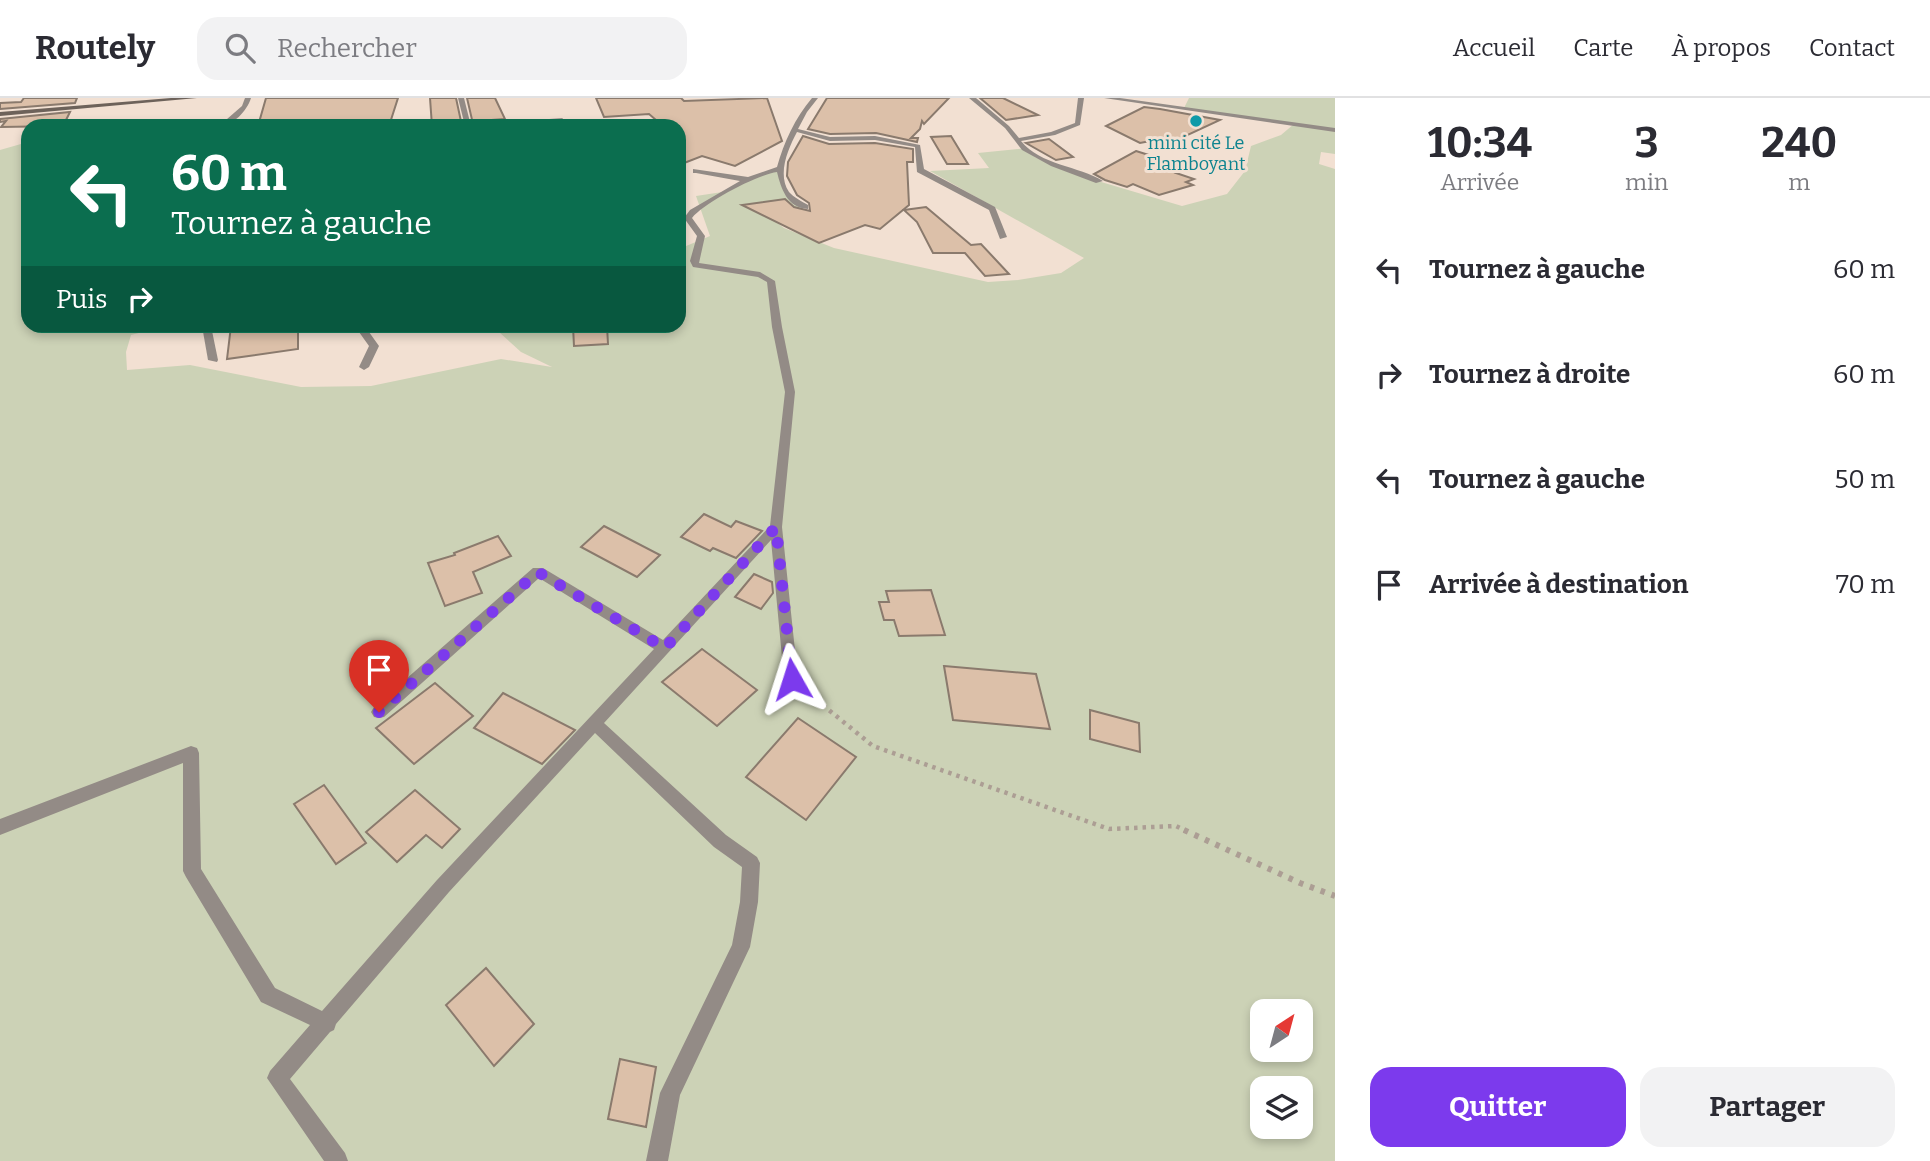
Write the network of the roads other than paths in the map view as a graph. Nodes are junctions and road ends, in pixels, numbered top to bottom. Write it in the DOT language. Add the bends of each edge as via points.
graph roads {
  1 [pos="134,98"];
  2 [pos="194,98"];
  3 [pos="248,98"];
  4 [pos="461,98"];
  5 [pos="815,98"];
  6 [pos="972,98"];
  7 [pos="1082,98"];
  8 [pos="1108,98"];
  9 [pos="167,100"];
  10 [pos="0,112"];
  11 [pos="230,119"];
  12 [pos="466,119"];
  13 [pos="795,130"];
  14 [pos="1335,131"];
  15 [pos="1016,140"];
  16 [pos="780,169"];
  17 [pos="696,171"];
  18 [pos="751,178"];
  19 [pos="1099,181"];
  20 [pos="805,207"];
  21 [pos="1003,237"];
  22 [pos="207,333"];
  23 [pos="365,333"];
  24 [pos="213,360"];
  25 [pos="364,367"];
  26 [pos="776,527"];
  27 [pos="665,648"];
  28 [pos="792,679"];
  29 [pos="379,712"];
  30 [pos="595,724"];
  31 [pos="0,827"];
  32 [pos="327,1023"];
  33 [pos="337,1161"];
  34 [pos="657,1161"];
  1 -- 10 [label="main road"];
  2 -- 9 [label="main road"];
  3 -- 11 [label="street"];
  4 -- 12 [label="street"];
  5 -- 13 [label="street"];
  6 -- 15 [label="street"];
  7 -- 15 [label="street" via="1078,124"];
  8 -- 14 [label="street"];
  9 -- 10 [label="main road"];
  13 -- 16 [label="street"];
  13 -- 21 [label="street" via="830,139 875,138 918,146 920,170 989,206"];
  15 -- 19 [label="street" via="1054,164"];
  16 -- 18 [label="street"];
  16 -- 20 [label="street" via="786,193"];
  17 -- 18 [label="street"];
  18 -- 26 [label="street" via="688,218 701,236 696,265 760,275 771,281 790,392"];
  22 -- 24 [label="street"];
  23 -- 25 [label="street" via="374,346"];
  26 -- 27 [label="street"];
  26 -- 28 [label="street"];
  27 -- 29 [label="street" via="538,572"];
  27 -- 30 [label="street"];
  30 -- 32 [label="street" via="443,886"];
  30 -- 34 [label="street" via="720,841 751,863 741,947 670,1093"];
  31 -- 32 [label="street" via="191,753 192,872 268,995"];
  32 -- 33 [label="street" via="277,1078"];
}
